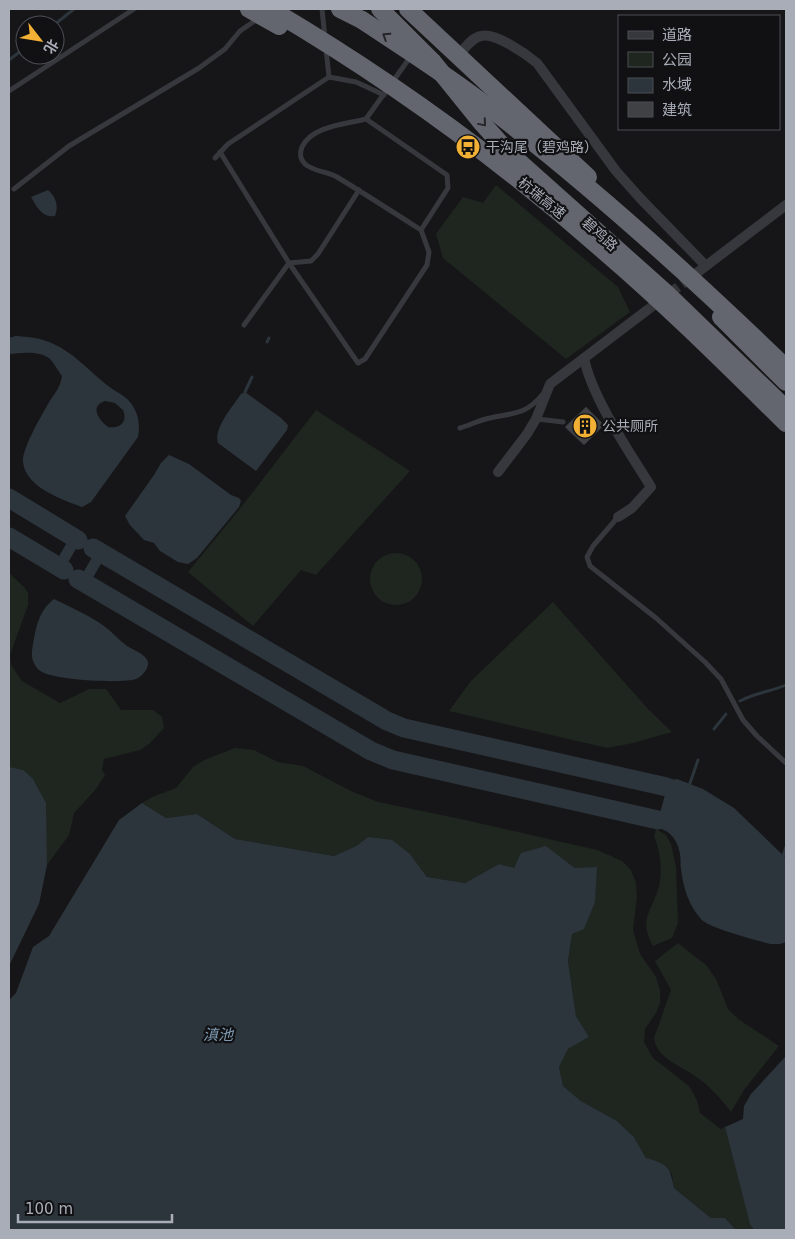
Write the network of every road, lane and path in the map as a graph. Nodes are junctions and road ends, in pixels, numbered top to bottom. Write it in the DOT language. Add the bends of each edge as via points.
graph roads {
  1 [pos="134,9"];
  2 [pos="249,9"];
  3 [pos="271,9"];
  4 [pos="322,9"];
  5 [pos="341,9"];
  6 [pos="380,9"];
  7 [pos="408,9"];
  8 [pos="424,38"];
  9 [pos="458,56"];
  10 [pos="329,77"];
  11 [pos="9,91"];
  12 [pos="384,95"];
  13 [pos="366,119"];
  14 [pos="220,152"];
  15 [pos="215,158"];
  16 [pos="514,176"];
  17 [pos="14,189"];
  18 [pos="358,190"];
  19 [pos="786,205"];
  20 [pos="421,230"];
  21 [pos="289,263"];
  22 [pos="706,266"];
  23 [pos="694,275"];
  24 [pos="646,311"];
  25 [pos="244,325"];
  26 [pos="584,358"];
  27 [pos="786,368"];
  28 [pos="786,382"];
  29 [pos="550,384"];
  30 [pos="786,409"];
  31 [pos="536,419"];
  32 [pos="564,422"];
  33 [pos="786,423"];
  34 [pos="460,428"];
  35 [pos="498,472"];
  36 [pos="618,517"];
  37 [pos="786,763"];
  1 -- 11 [label="lane"];
  2 -- 16 [label="highway, bridge" via="382,88"];
  3 -- 16 [label="highway, 杭瑞高速, bridge" via="385,81"];
  3 -- 17 [label="lane" via="240,31 225,49 200,68 68,146"];
  4 -- 10 [label="lane"];
  27 -- 5 [label="highway, one-way, bridge" via="658,248 553,159 478,99"];
  6 -- 8 [label="highway, 碧鸡路"];
  7 -- 8 [label="highway, 碧鸡路"];
  8 -- 9 [label="highway, 碧鸡路"];
  8 -- 12 [label="lane"];
  8 -- 30 [label="highway, 碧鸡路, one-way" via="432,61 509,153 667,294"];
  9 -- 22 [label="street" via="482,35 492,36 537,63 616,171"];
  9 -- 28 [label="highway, 碧鸡路" via="590,179 685,281"];
  10 -- 12 [label="lane" via="356,82"];
  10 -- 14 [label="lane"];
  12 -- 13 [label="lane"];
  13 -- 18 [label="lane" via="314,134 304,142 300,152 300,158 306,165 334,175"];
  13 -- 20 [label="lane" via="447,175 448,188"];
  14 -- 15 [label="lane"];
  14 -- 21 [label="lane"];
  16 -- 33 [label="highway, 杭瑞高速, bridge" via="636,278"];
  18 -- 20 [label="lane"];
  18 -- 21 [label="lane" via="318,254 311,261"];
  19 -- 22 [label="street"];
  20 -- 21 [label="lane" via="429,252 427,265 365,359 358,363"];
  21 -- 25 [label="lane"];
  22 -- 23 [label="street"];
  24 -- 26 [label="street"];
  26 -- 29 [label="street"];
  26 -- 36 [label="street" via="603,404 651,487 632,508"];
  29 -- 31 [label="street"];
  29 -- 34 [label="lane" via="537,401 516,414 489,418"];
  31 -- 32 [label="lane"];
  31 -- 35 [label="street"];
  36 -- 37 [label="lane" via="593,546 587,557 590,566 705,662 720,679 743,720"];
}
